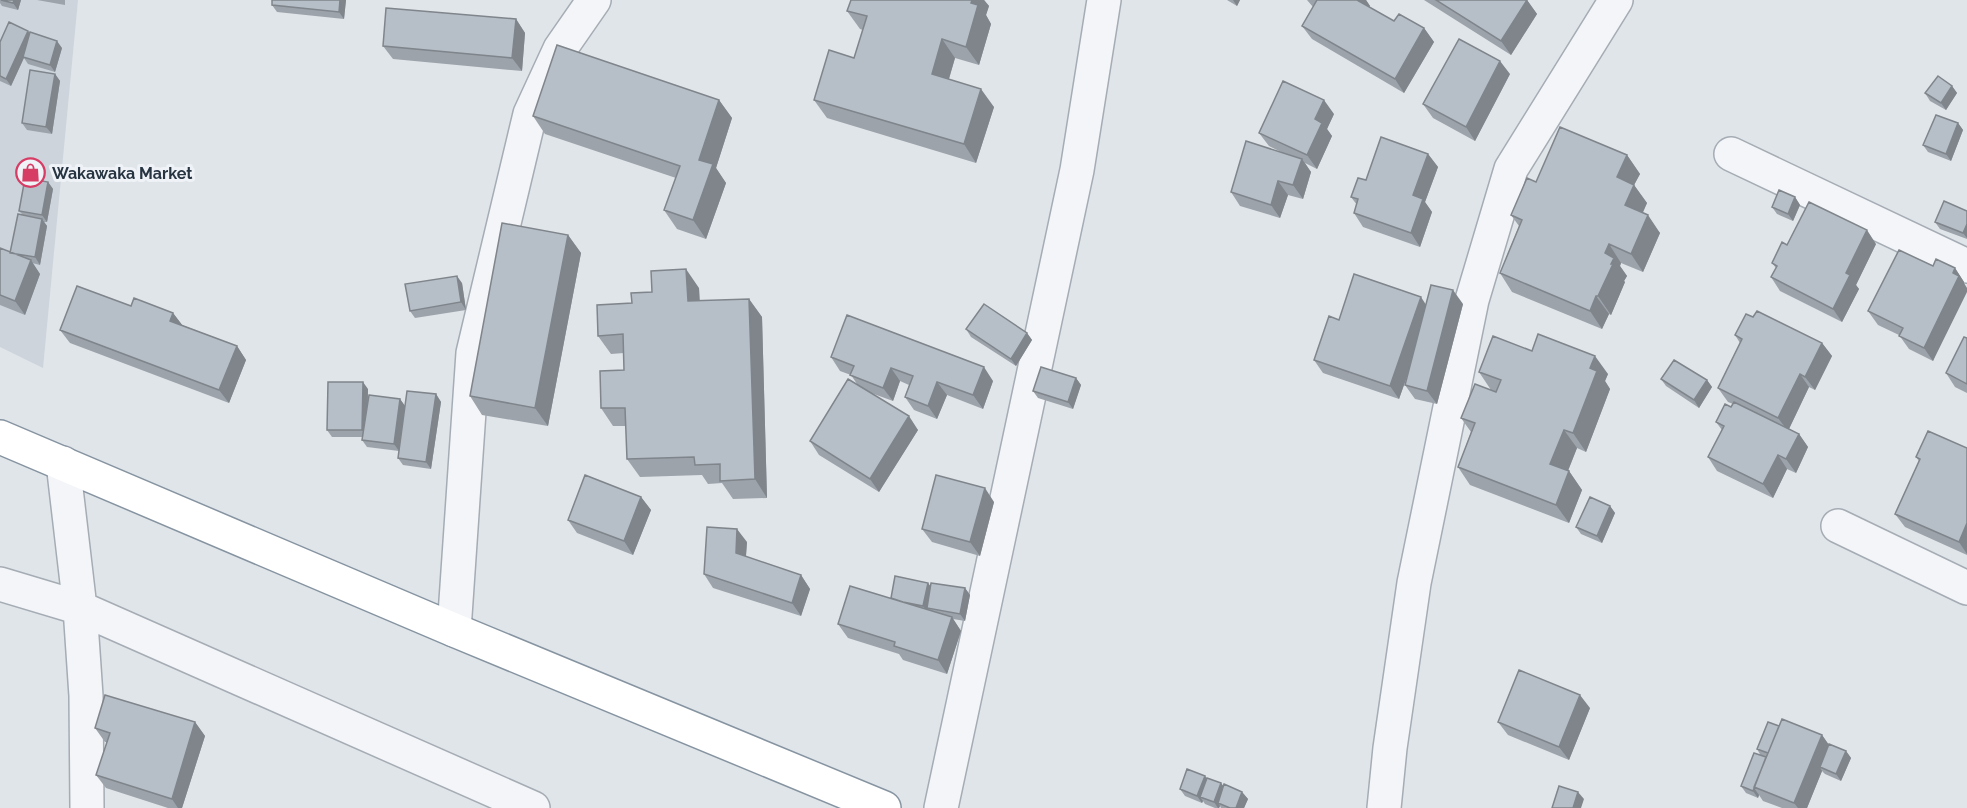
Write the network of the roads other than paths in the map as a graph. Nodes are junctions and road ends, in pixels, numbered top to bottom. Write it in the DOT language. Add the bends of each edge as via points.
graph roads {
  1 [pos="594,0"];
  2 [pos="1104,0"];
  3 [pos="1616,0"];
  4 [pos="1731,154"];
  5 [pos="1967,266"];
  6 [pos="0,437"];
  7 [pos="63,463"];
  8 [pos="1838,526"];
  9 [pos="0,584"];
  10 [pos="1967,588"];
  11 [pos="80,609"];
  12 [pos="454,630"];
  13 [pos="87,808"];
  14 [pos="533,808"];
  15 [pos="884,808"];
  16 [pos="942,808"];
  17 [pos="1384,808"];
  1 -- 12 [label="street" via="560,49 530,114 473,353"];
  2 -- 16 [label="street" via="1077,170"];
  3 -- 17 [label="street" via="1511,169 1472,300 1414,583"];
  4 -- 5 [label="street"];
  6 -- 7 [label="highway"];
  7 -- 11 [label="street"];
  7 -- 12 [label="highway"];
  8 -- 10 [label="street"];
  9 -- 11 [label="street"];
  11 -- 13 [label="street" via="87,696"];
  11 -- 14 [label="street"];
  12 -- 15 [label="highway"];
}
